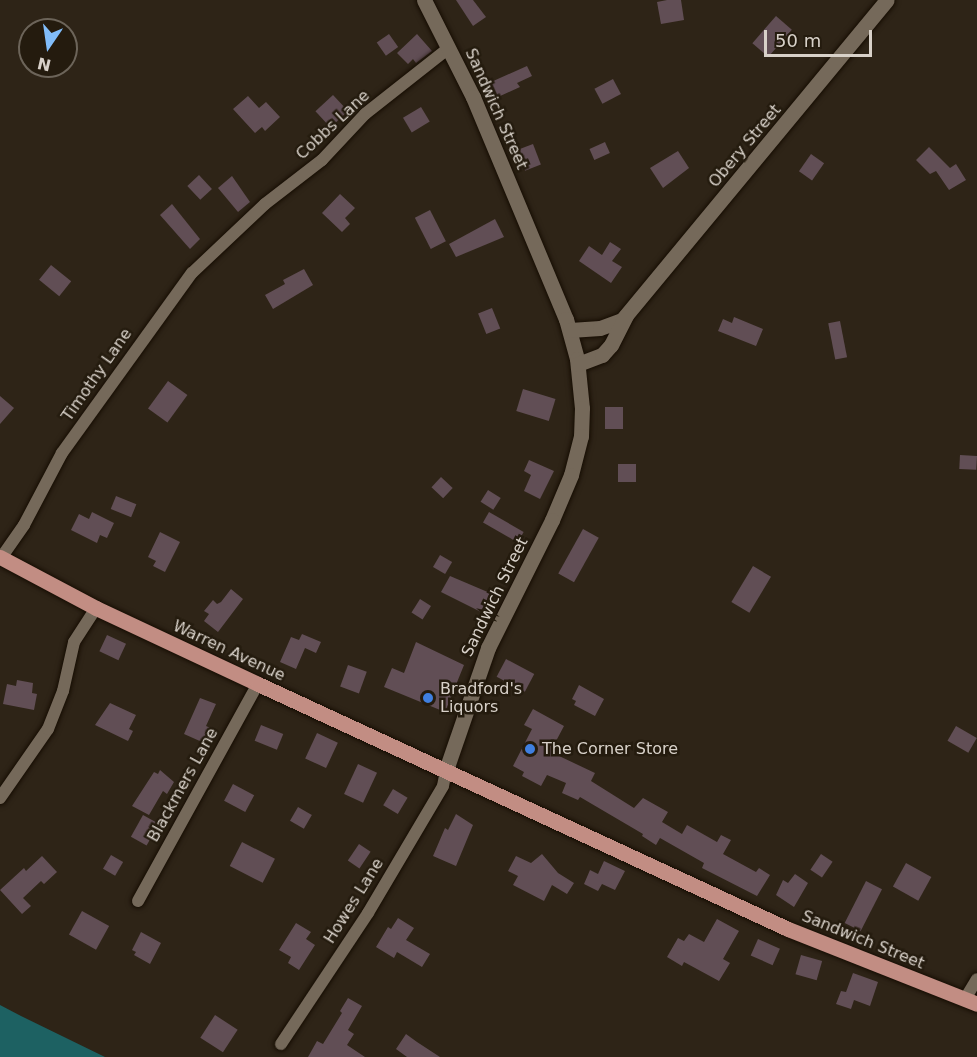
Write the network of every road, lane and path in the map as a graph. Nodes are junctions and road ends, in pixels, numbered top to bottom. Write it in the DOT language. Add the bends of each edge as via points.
graph roads {
  1 [pos="424,0"];
  2 [pos="887,0"];
  3 [pos="449,48"];
  4 [pos="240,226"];
  5 [pos="628,313"];
  6 [pos="570,330"];
  7 [pos="578,363"];
  8 [pos="1,558"];
  9 [pos="96,608"];
  10 [pos="258,684"];
  11 [pos="446,770"];
  12 [pos="0,798"];
  13 [pos="138,901"];
  14 [pos="977,979"];
  15 [pos="971,1002"];
  16 [pos="281,1044"];
  1 -- 3 [label="main road, Sandwich Street"];
  2 -- 5 [label="main road, Obery Street"];
  3 -- 4 [label="street, Cobbs Lane" via="365,114 322,160"];
  3 -- 6 [label="main road, Sandwich Street"];
  4 -- 8 [label="street, Timothy Lane" via="186,281 109,385 62,453 24,525"];
  5 -- 6 [label="main road, Obery Street" via="607,326"];
  5 -- 7 [label="main road, Obery Street" via="602,355"];
  6 -- 7 [label="main road, Sandwich Street"];
  7 -- 11 [label="main road, Sandwich Street" via="582,422 573,469 547,531 488,648"];
  8 -- 9 [label="main road, Warren Avenue"];
  9 -- 10 [label="main road, Warren Avenue"];
  9 -- 12 [label="street" via="74,642 63,691 48,729"];
  10 -- 11 [label="main road, Warren Avenue"];
  10 -- 13 [label="street, Blackmers Lane"];
  11 -- 15 [label="main road, Sandwich Street" via="788,929"];
  11 -- 16 [label="street, Howes Lane" via="443,786 368,913"];
  14 -- 15 [label="street"];
}
